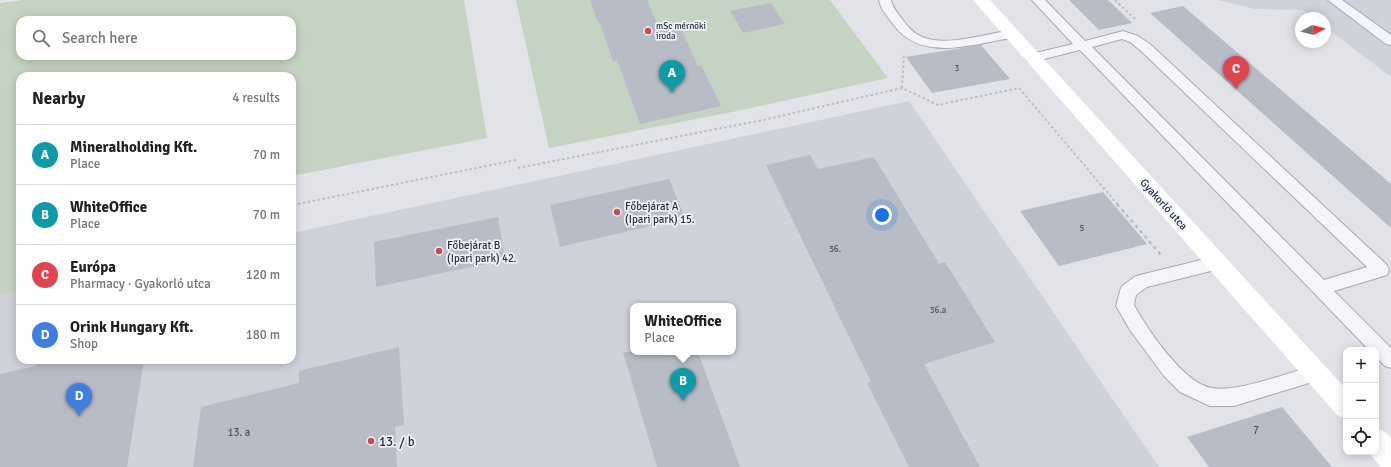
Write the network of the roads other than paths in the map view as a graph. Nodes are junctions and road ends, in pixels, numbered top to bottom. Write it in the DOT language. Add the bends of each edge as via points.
graph roads {
  1 [pos="885,0"];
  2 [pos="982,0"];
  3 [pos="1038,0"];
  4 [pos="1334,0"];
  5 [pos="1011,34"];
  6 [pos="1391,41"];
  7 [pos="1082,45"];
  8 [pos="1032,58"];
  9 [pos="1217,263"];
  10 [pos="1321,288"];
  11 [pos="1391,360"];
  12 [pos="1316,373"];
  13 [pos="1343,404"];
  14 [pos="1379,444"];
  15 [pos="1391,458"];
  1 -- 5 [label="lane" via="886,6 906,32 929,43 944,44"];
  2 -- 5 [label="street, Gyakorló utca"];
  3 -- 7 [label="lane"];
  4 -- 6 [label="lane"];
  5 -- 8 [label="street, Gyakorló utca"];
  7 -- 8 [label="lane"];
  7 -- 10 [label="lane"];
  7 -- 10 [label="lane" via="1123,35 1145,47 1382,270"];
  8 -- 9 [label="street, Gyakorló utca"];
  9 -- 12 [label="street, Gyakorló utca"];
  9 -- 12 [label="lane" via="1142,281 1128,291 1125,306 1170,370 1187,386 1210,397 1234,397"];
  10 -- 11 [label="lane"];
  12 -- 13 [label="street, Gyakorló utca"];
  14 -- 15 [label="street"];
}
